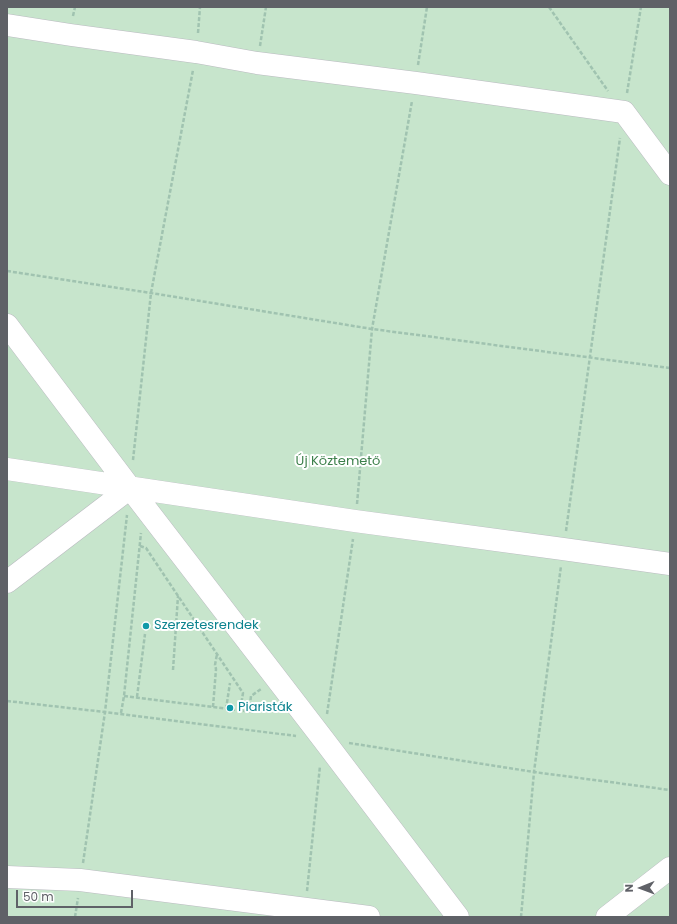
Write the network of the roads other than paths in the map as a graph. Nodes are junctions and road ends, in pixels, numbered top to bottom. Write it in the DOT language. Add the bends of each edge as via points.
graph roads {
  1 [pos="7,25"];
  2 [pos="670,174"];
  3 [pos="7,325"];
  4 [pos="7,469"];
  5 [pos="130,488"];
  6 [pos="670,564"];
  7 [pos="7,582"];
  8 [pos="670,868"];
  9 [pos="7,877"];
  10 [pos="369,917"];
  11 [pos="458,917"];
  12 [pos="607,917"];
  1 -- 2 [label="lane" via="257,63 624,112"];
  3 -- 5 [label="lane"];
  4 -- 5 [label="lane"];
  5 -- 6 [label="lane" via="356,522"];
  5 -- 7 [label="lane"];
  5 -- 11 [label="lane"];
  8 -- 12 [label="lane"];
  9 -- 10 [label="lane" via="80,880"];
}
